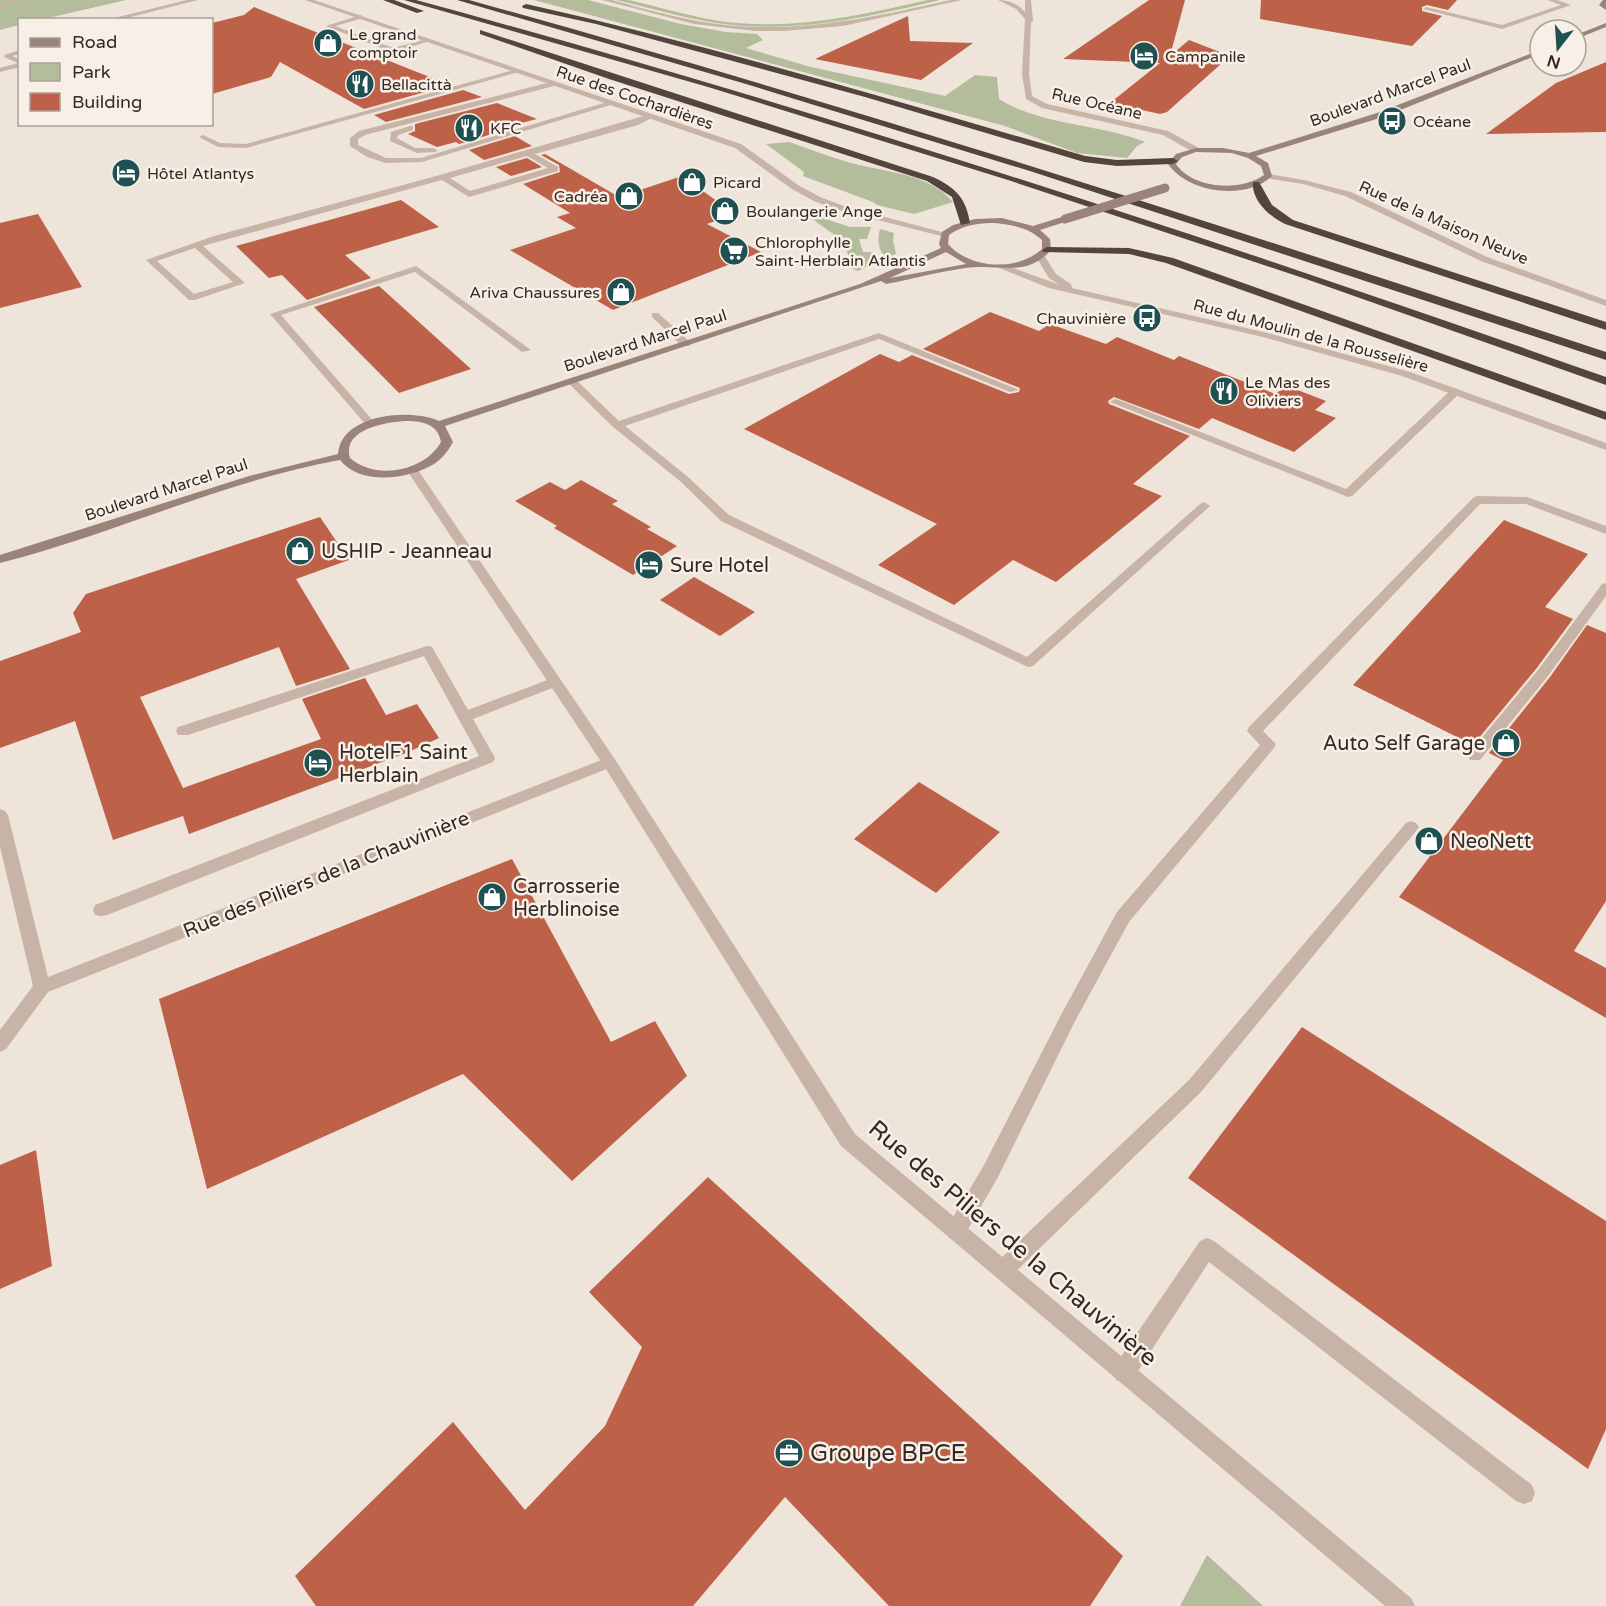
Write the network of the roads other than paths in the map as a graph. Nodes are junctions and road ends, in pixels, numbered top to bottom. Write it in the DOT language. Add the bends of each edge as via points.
graph roads {
  1 [pos="21,0"];
  2 [pos="308,0"];
  3 [pos="387,0"];
  4 [pos="408,0"];
  5 [pos="461,0"];
  6 [pos="605,0"];
  7 [pos="959,0"];
  8 [pos="1001,0"];
  9 [pos="1028,0"];
  10 [pos="1550,0"];
  11 [pos="1605,0"];
  12 [pos="197,2"];
  13 [pos="513,3"];
  14 [pos="1431,4"];
  15 [pos="0,6"];
  16 [pos="1606,8"];
  17 [pos="857,13"];
  18 [pos="160,17"];
  19 [pos="362,17"];
  20 [pos="119,18"];
  21 [pos="782,21"];
  22 [pos="1030,21"];
  23 [pos="1606,25"];
  24 [pos="1588,32"];
  25 [pos="427,41"];
  26 [pos="393,51"];
  27 [pos="18,53"];
  28 [pos="384,53"];
  29 [pos="1528,57"];
  30 [pos="18,62"];
  31 [pos="18,64"];
  32 [pos="0,70"];
  33 [pos="517,71"];
  34 [pos="551,84"];
  35 [pos="610,104"];
  36 [pos="461,107"];
  37 [pos="650,117"];
  38 [pos="560,118"];
  39 [pos="203,137"];
  40 [pos="1196,150"];
  41 [pos="528,153"];
  42 [pos="1248,156"];
  43 [pos="1173,161"];
  44 [pos="1268,176"];
  45 [pos="443,177"];
  46 [pos="1190,180"];
  47 [pos="1256,184"];
  48 [pos="965,223"];
  49 [pos="1033,229"];
  50 [pos="945,234"];
  51 [pos="197,245"];
  52 [pos="946,249"];
  53 [pos="1044,254"];
  54 [pos="978,264"];
  55 [pos="999,266"];
  56 [pos="863,286"];
  57 [pos="1073,289"];
  58 [pos="1606,303"];
  59 [pos="655,315"];
  60 [pos="1606,326"];
  61 [pos="686,344"];
  62 [pos="526,350"];
  63 [pos="1606,356"];
  64 [pos="571,381"];
  65 [pos="1606,381"];
  66 [pos="1014,390"];
  67 [pos="1455,392"];
  68 [pos="1115,402"];
  69 [pos="1606,416"];
  70 [pos="372,424"];
  71 [pos="438,425"];
  72 [pos="617,425"];
  73 [pos="1606,447"];
  74 [pos="344,456"];
  75 [pos="412,470"];
  76 [pos="1204,506"];
  77 [pos="1606,530"];
  78 [pos="0,559"];
  79 [pos="1606,587"];
  80 [pos="555,682"];
  81 [pos="465,717"];
  82 [pos="183,731"];
  83 [pos="1475,756"];
  84 [pos="609,762"];
  85 [pos="0,815"];
  86 [pos="1411,827"];
  87 [pos="101,910"];
  88 [pos="42,987"];
  89 [pos="0,1044"];
  90 [pos="956,1231"];
  91 [pos="1003,1270"];
  92 [pos="1124,1372"];
  93 [pos="1524,1493"];
  94 [pos="1403,1606"];
  1 -- 15 [label="street"];
  2 -- 19 [label="street, Rue des Cochardières"];
  3 -- 48 [label="highway" via="930,179 958,195"];
  4 -- 65 [label="highway" via="678,76 954,161"];
  5 -- 63 [label="highway" via="777,89 1023,164"];
  6 -- 7 [label="street" via="698,23 777,30 861,22"];
  8 -- 22 [label="street" via="1018,8"];
  9 -- 22 [label="street, Rue Océane"];
  10 -- 14 [label="street" via="1568,5 1502,27 1426,9"];
  11 -- 16 [label="street" via="1602,3"];
  12 -- 18 [label="street"];
  12 -- 20 [label="street"];
  13 -- 43 [label="highway" via="857,92 1084,159 1117,163"];
  17 -- 21 [label="street"];
  19 -- 25 [label="street, Rue des Cochardières"];
  19 -- 26 [label="street" via="329,27"];
  22 -- 40 [label="street, Rue Océane" via="1026,86 1029,97 1045,106 1165,133"];
  23 -- 24 [label="street"];
  25 -- 26 [label="street"];
  25 -- 33 [label="street, Rue des Cochardières"];
  26 -- 28 [label="street"];
  27 -- 30 [label="street" via="6,56"];
  29 -- 42 [label="street, Boulevard Marcel Paul" via="1380,115"];
  31 -- 32 [label="street"];
  33 -- 34 [label="street, Rue des Cochardières"];
  33 -- 39 [label="street" via="246,146 218,145"];
  34 -- 35 [label="street, Rue des Cochardières"];
  34 -- 36 [label="street"];
  35 -- 37 [label="street, Rue des Cochardières"];
  35 -- 38 [label="street"];
  36 -- 38 [label="street" via="450,117 401,130 393,139 408,149 428,151"];
  36 -- 38 [label="street" via="362,133 354,138 354,146 380,160 422,160"];
  37 -- 41 [label="street"];
  37 -- 50 [label="street, Rue des Cochardières" via="738,146 795,187 841,208"];
  40 -- 42 [label="street"];
  40 -- 43 [label="street" via="1180,154"];
  41 -- 45 [label="street"];
  41 -- 45 [label="street" via="555,169 469,194"];
  42 -- 44 [label="street" via="1265,165"];
  43 -- 46 [label="street" via="1175,171"];
  44 -- 47 [label="street"];
  44 -- 58 [label="street, Rue de la Maison Neuve" via="1348,194 1484,259"];
  45 -- 51 [label="street"];
  46 -- 47 [label="street" via="1229,187"];
  46 -- 49 [label="street, bridge"];
  47 -- 60 [label="highway" via="1266,207 1289,222"];
  48 -- 49 [label="street" via="995,220"];
  48 -- 50 [label="street"];
  49 -- 53 [label="street" via="1046,239"];
  50 -- 52 [label="street"];
  51 -- 51 [label="street" via="151,260 192,298 240,283"];
  52 -- 54 [label="street" via="958,258"];
  52 -- 56 [label="street, Boulevard Marcel Paul"];
  53 -- 55 [label="street" via="1023,264"];
  53 -- 57 [label="street, Rue du Moulin de la Rousselière" via="1052,276"];
  53 -- 69 [label="highway" via="1129,251 1169,260"];
  54 -- 55 [label="street"];
  54 -- 56 [label="street, Boulevard Marcel Paul"];
  55 -- 57 [label="street, Rue du Moulin de la Rousselière" via="1043,283"];
  56 -- 61 [label="street, Boulevard Marcel Paul"];
  57 -- 67 [label="street, Rue du Moulin de la Rousselière" via="1265,335 1406,374"];
  59 -- 61 [label="street"];
  61 -- 64 [label="street, Boulevard Marcel Paul"];
  62 -- 70 [label="street" via="416,269 275,314"];
  64 -- 71 [label="street, Boulevard Marcel Paul"];
  64 -- 72 [label="street"];
  66 -- 72 [label="street" via="879,336"];
  67 -- 68 [label="street" via="1348,494"];
  67 -- 73 [label="street, Rue du Moulin de la Rousselière"];
  70 -- 71 [label="street" via="413,418"];
  70 -- 74 [label="street" via="349,438"];
  71 -- 75 [label="street" via="447,435 445,448 433,460"];
  72 -- 76 [label="street" via="725,518 1028,663"];
  74 -- 75 [label="street" via="352,466 369,472"];
  74 -- 78 [label="street, Boulevard Marcel Paul" via="253,478"];
  75 -- 80 [label="street, Rue des Piliers de la Chauvinière"];
  77 -- 90 [label="street" via="1527,501 1477,500 1254,731 1269,744 1123,917"];
  79 -- 83 [label="street"];
  80 -- 81 [label="street"];
  80 -- 84 [label="street, Rue des Piliers de la Chauvinière"];
  81 -- 82 [label="street" via="427,650"];
  81 -- 87 [label="street" via="488,758"];
  84 -- 88 [label="street, Rue des Piliers de la Chauvinière"];
  84 -- 90 [label="street, Rue des Piliers de la Chauvinière" via="848,1140"];
  85 -- 88 [label="street"];
  86 -- 91 [label="street" via="1195,1086"];
  88 -- 89 [label="street"];
  90 -- 91 [label="street, Rue des Piliers de la Chauvinière"];
  91 -- 92 [label="street, Rue des Piliers de la Chauvinière"];
  92 -- 93 [label="street" via="1207,1248"];
  92 -- 94 [label="street, Rue des Piliers de la Chauvinière"];
}
